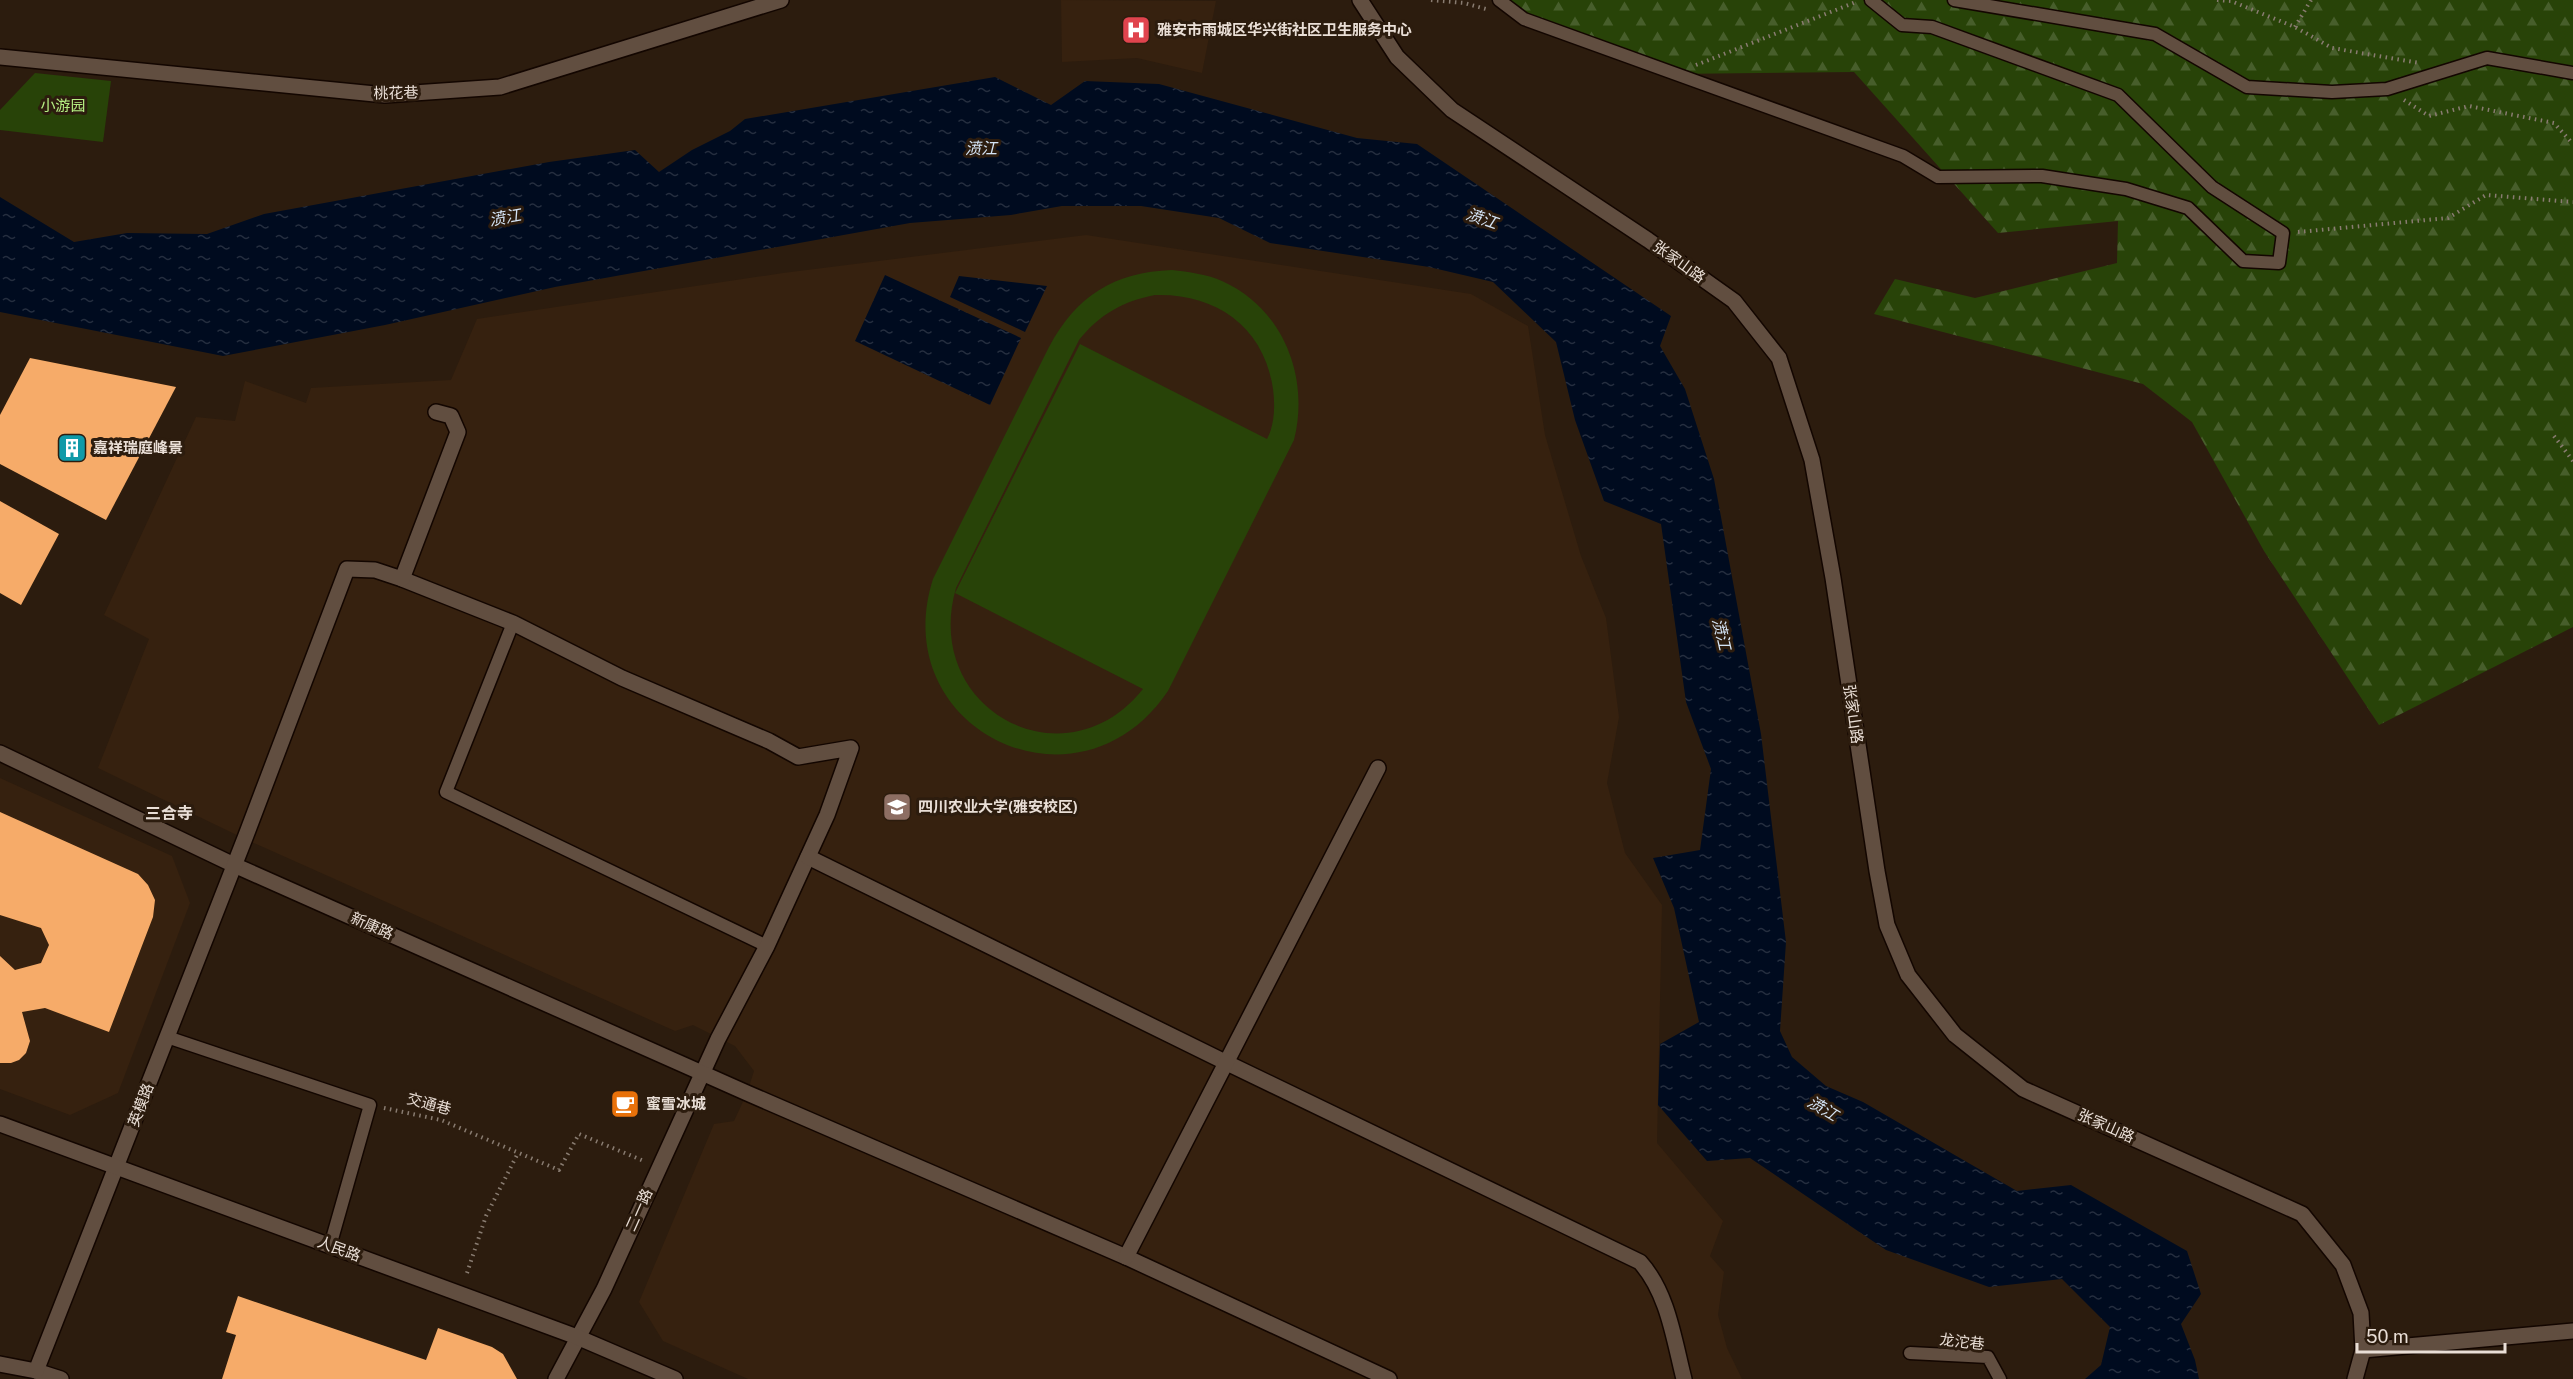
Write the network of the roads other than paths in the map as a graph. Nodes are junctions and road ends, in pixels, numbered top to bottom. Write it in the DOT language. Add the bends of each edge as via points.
graph roads {
  1 [pos="782,0"];
  2 [pos="1360,0"];
  3 [pos="1499,0"];
  4 [pos="1871,0"];
  5 [pos="1954,0"];
  6 [pos="0,57"];
  7 [pos="2573,73"];
  8 [pos="436,412"];
  9 [pos="402,579"];
  10 [pos="513,623"];
  11 [pos="0,753"];
  12 [pos="1378,768"];
  13 [pos="808,857"];
  14 [pos="234,864"];
  15 [pos="767,946"];
  16 [pos="167,1037"];
  17 [pos="1225,1062"];
  18 [pos="703,1072"];
  19 [pos="0,1124"];
  20 [pos="117,1166"];
  21 [pos="330,1246"];
  22 [pos="1126,1257"];
  23 [pos="2573,1331"];
  24 [pos="577,1336"];
  25 [pos="2363,1350"];
  26 [pos="1910,1353"];
  27 [pos="0,1364"];
  28 [pos="36,1371"];
  29 [pos="62,1379"];
  30 [pos="556,1379"];
  31 [pos="675,1379"];
  32 [pos="1389,1379"];
  33 [pos="1684,1379"];
  34 [pos="2000,1379"];
  35 [pos="2355,1379"];
  1 -- 6 [label="street, 桃花巷" via="500,87 385,95"];
  2 -- 25 [label="street, 张家山路" via="1397,57 1452,110 1734,301 1779,358 1812,460 1887,925 1908,975 1956,1035 2023,1089 2302,1214 2343,1265 2361,1313"];
  3 -- 4 [label="lane" via="1524,19 1903,156 1938,177 2042,176 2126,189 2188,208 2243,261 2279,263 2283,233 2212,187 2118,95 1932,27 1902,25"];
  5 -- 7 [label="lane" via="2155,34 2247,87 2332,92 2387,89 2487,58"];
  8 -- 9 [label="street" via="452,416 458,432"];
  9 -- 10 [label="street"];
  9 -- 14 [label="street, 英模路" via="375,570 347,569"];
  10 -- 13 [label="street, 二一路" via="622,678 770,741 798,757 850,748"];
  10 -- 15 [label="lane" via="446,792"];
  11 -- 14 [label="street, 新康路"];
  12 -- 17 [label="street"];
  13 -- 15 [label="street, 二一路"];
  13 -- 17 [label="street"];
  14 -- 16 [label="street, 英模路"];
  14 -- 18 [label="street, 新康路"];
  15 -- 18 [label="street, 二一路"];
  16 -- 20 [label="street, 英模路"];
  16 -- 21 [label="lane" via="370,1105"];
  17 -- 22 [label="street"];
  17 -- 33 [label="street" via="1640,1262 1650,1274 1666,1311"];
  18 -- 22 [label="street, 新康路"];
  18 -- 24 [label="street, 二一路" via="604,1289"];
  19 -- 20 [label="street, 人民路"];
  20 -- 21 [label="street, 人民路"];
  20 -- 28 [label="street, 英模路"];
  21 -- 24 [label="street, 人民路"];
  22 -- 32 [label="street, 新康路"];
  23 -- 25 [label="street"];
  24 -- 30 [label="street, 二一路"];
  24 -- 31 [label="street, 人民路"];
  25 -- 35 [label="street, 张家山路"];
  26 -- 34 [label="lane, 龙沱巷" via="1988,1357"];
  27 -- 28 [label="street"];
  28 -- 29 [label="street"];
}
